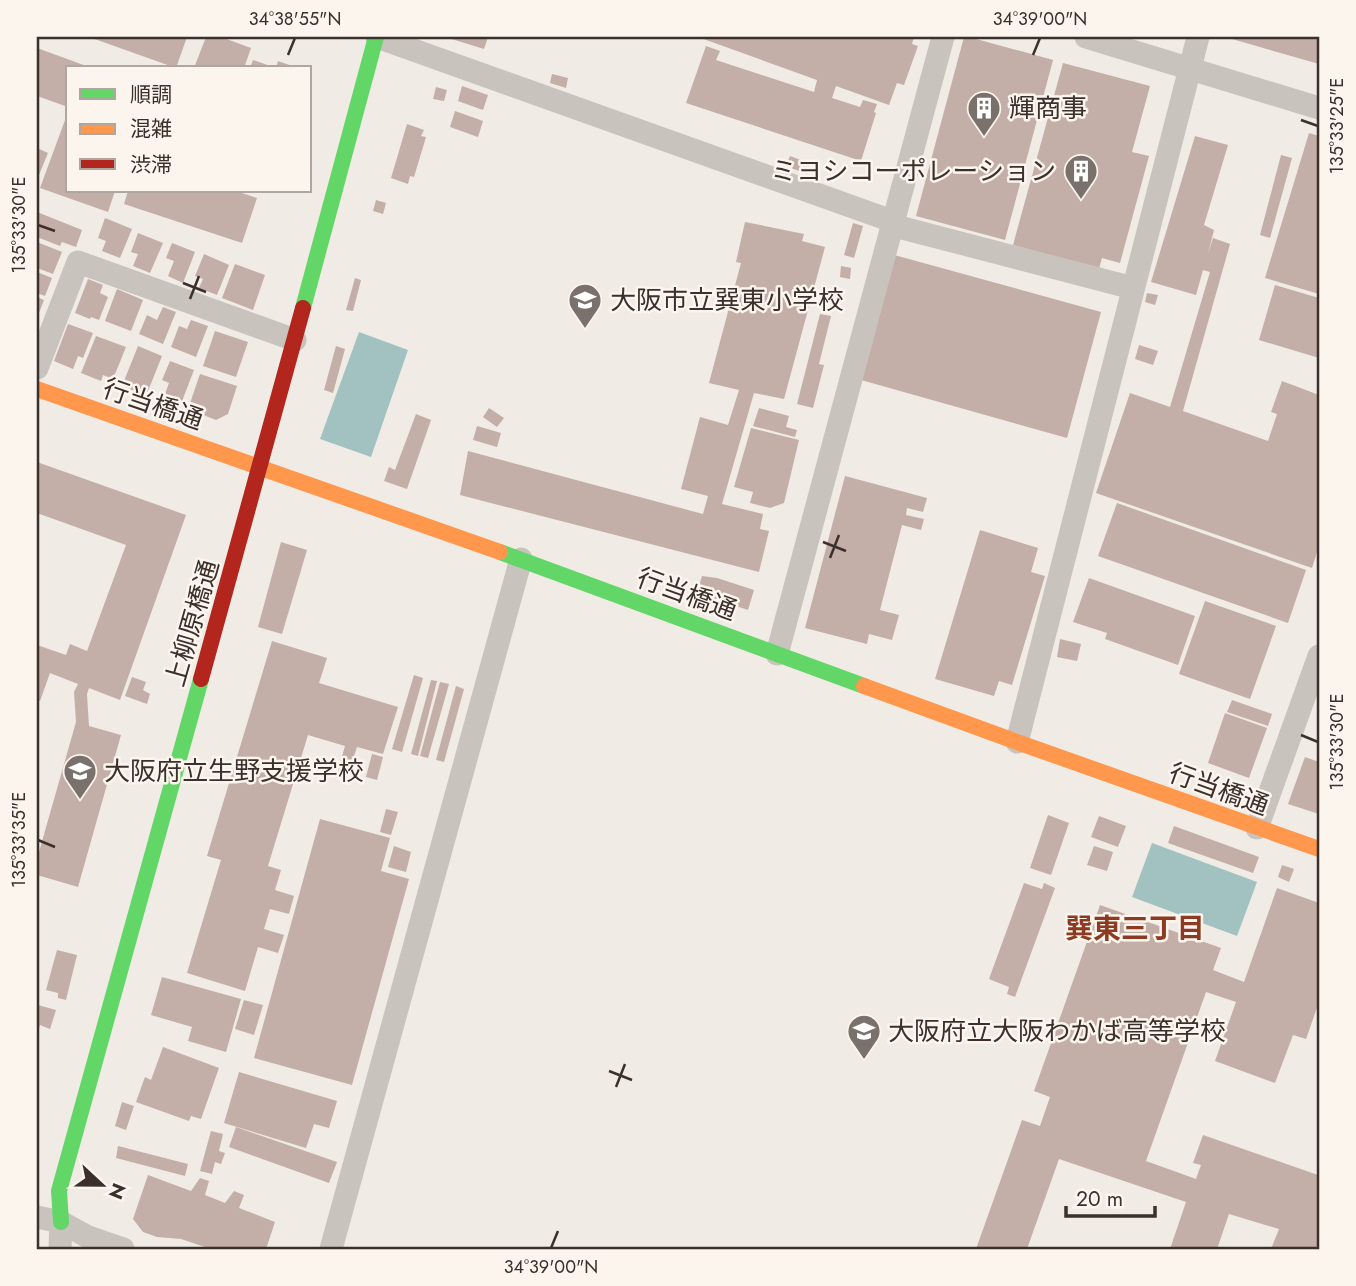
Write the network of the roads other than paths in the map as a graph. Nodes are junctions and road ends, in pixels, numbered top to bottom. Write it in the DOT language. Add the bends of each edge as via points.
graph roads {
  1 [pos="377,37"];
  2 [pos="943,37"];
  3 [pos="1086,37"];
  4 [pos="1198,37"];
  5 [pos="1189,68"];
  6 [pos="1319,108"];
  7 [pos="892,223"];
  8 [pos="1133,288"];
  9 [pos="295,340"];
  10 [pos="37,368"];
  11 [pos="37,388"];
  12 [pos="260,468"];
  13 [pos="521,559"];
  14 [pos="777,654"];
  15 [pos="1319,656"];
  16 [pos="1017,742"];
  17 [pos="1257,828"];
  18 [pos="1319,849"];
  19 [pos="37,1217"];
  20 [pos="61,1239"];
  21 [pos="122,1249"];
  22 [pos="331,1249"];
  1 -- 7 [label="street"];
  1 -- 9 [label="street, 上柳原橋通"];
  2 -- 7 [label="street"];
  3 -- 5 [label="street"];
  4 -- 5 [label="street"];
  5 -- 6 [label="street"];
  5 -- 8 [label="street"];
  7 -- 8 [label="street"];
  7 -- 14 [label="street"];
  8 -- 16 [label="street"];
  9 -- 10 [label="street" via="78,262"];
  9 -- 12 [label="street, 上柳原橋通"];
  11 -- 12 [label="street, 行当橋通"];
  12 -- 13 [label="street, 行当橋通"];
  12 -- 20 [label="street, 上柳原橋通" via="59,1191"];
  13 -- 14 [label="street, 行当橋通"];
  13 -- 22 [label="street"];
  14 -- 16 [label="street, 行当橋通"];
  15 -- 17 [label="street"];
  16 -- 17 [label="street, 行当橋通"];
  17 -- 18 [label="street, 行当橋通"];
  19 -- 20 [label="street"];
  20 -- 21 [label="street" via="88,1237"];
}
